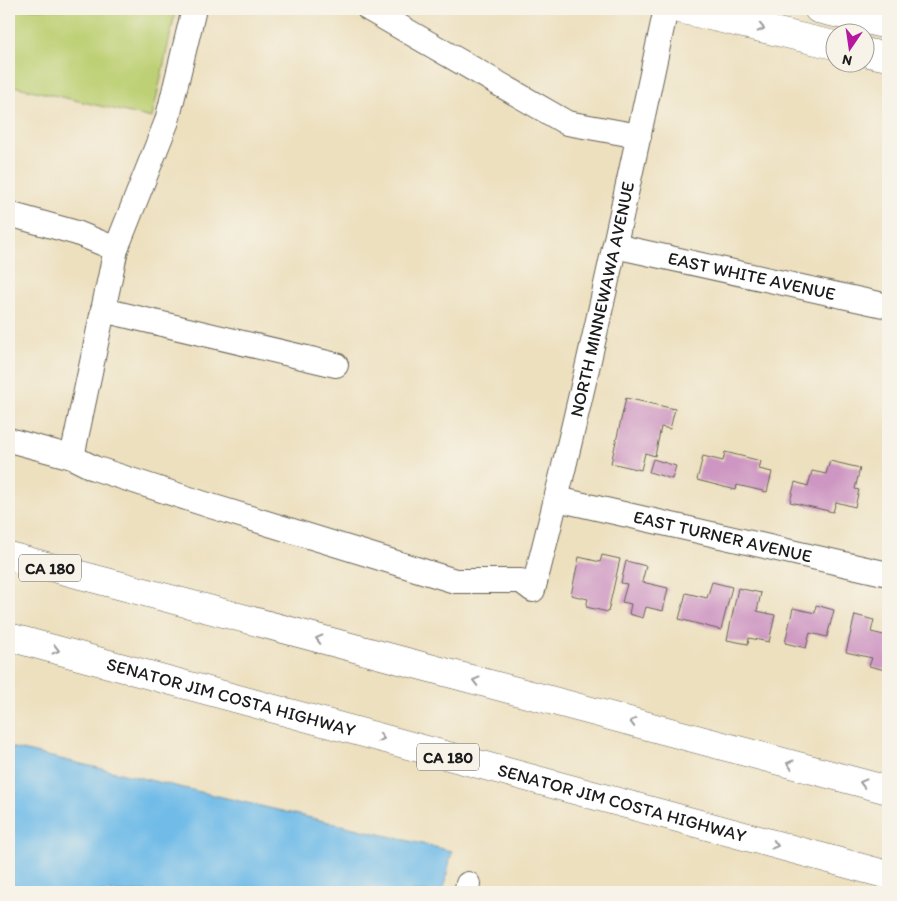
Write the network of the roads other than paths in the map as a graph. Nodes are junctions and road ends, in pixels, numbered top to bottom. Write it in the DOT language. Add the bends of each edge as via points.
graph roads {
  1 [pos="194,9"];
  2 [pos="370,9"];
  3 [pos="666,9"];
  4 [pos="679,9"];
  5 [pos="818,9"];
  6 [pos="888,25"];
  7 [pos="824,43"];
  8 [pos="874,54"];
  9 [pos="888,57"];
  10 [pos="639,136"];
  11 [pos="9,214"];
  12 [pos="615,246"];
  13 [pos="116,249"];
  14 [pos="888,306"];
  15 [pos="103,310"];
  16 [pos="336,365"];
  17 [pos="9,440"];
  18 [pos="72,457"];
  19 [pos="557,499"];
  20 [pos="9,551"];
  21 [pos="9,556"];
  22 [pos="888,574"];
  23 [pos="91,579"];
  24 [pos="9,637"];
  25 [pos="888,790"];
  26 [pos="888,876"];
  1 -- 13 [label="street" via="167,121"];
  2 -- 10 [label="street" via="567,123"];
  3 -- 10 [label="street, NORTH MINNEWAWA AVENUE"];
  4 -- 7 [label="main road, one-way"];
  5 -- 6 [label="main road"];
  8 -- 9 [label="main road"];
  10 -- 12 [label="street, NORTH MINNEWAWA AVENUE"];
  11 -- 13 [label="street" via="78,233"];
  12 -- 14 [label="street, EAST WHITE AVENUE"];
  12 -- 19 [label="street, NORTH MINNEWAWA AVENUE"];
  13 -- 15 [label="street"];
  15 -- 16 [label="street"];
  15 -- 18 [label="street"];
  17 -- 18 [label="street"];
  18 -- 19 [label="street, NORTH MINNEWAWA AVENUE" via="94,468 456,581 521,581 533,590"];
  19 -- 22 [label="street, EAST TURNER AVENUE"];
  20 -- 23 [label="main road"];
  21 -- 23 [label="main road, CA 180"];
  25 -- 23 [label="main road, CA 180, one-way"];
  24 -- 26 [label="main road, SENATOR JIM COSTA HIGHWAY / CA 180, one-way"];
}
